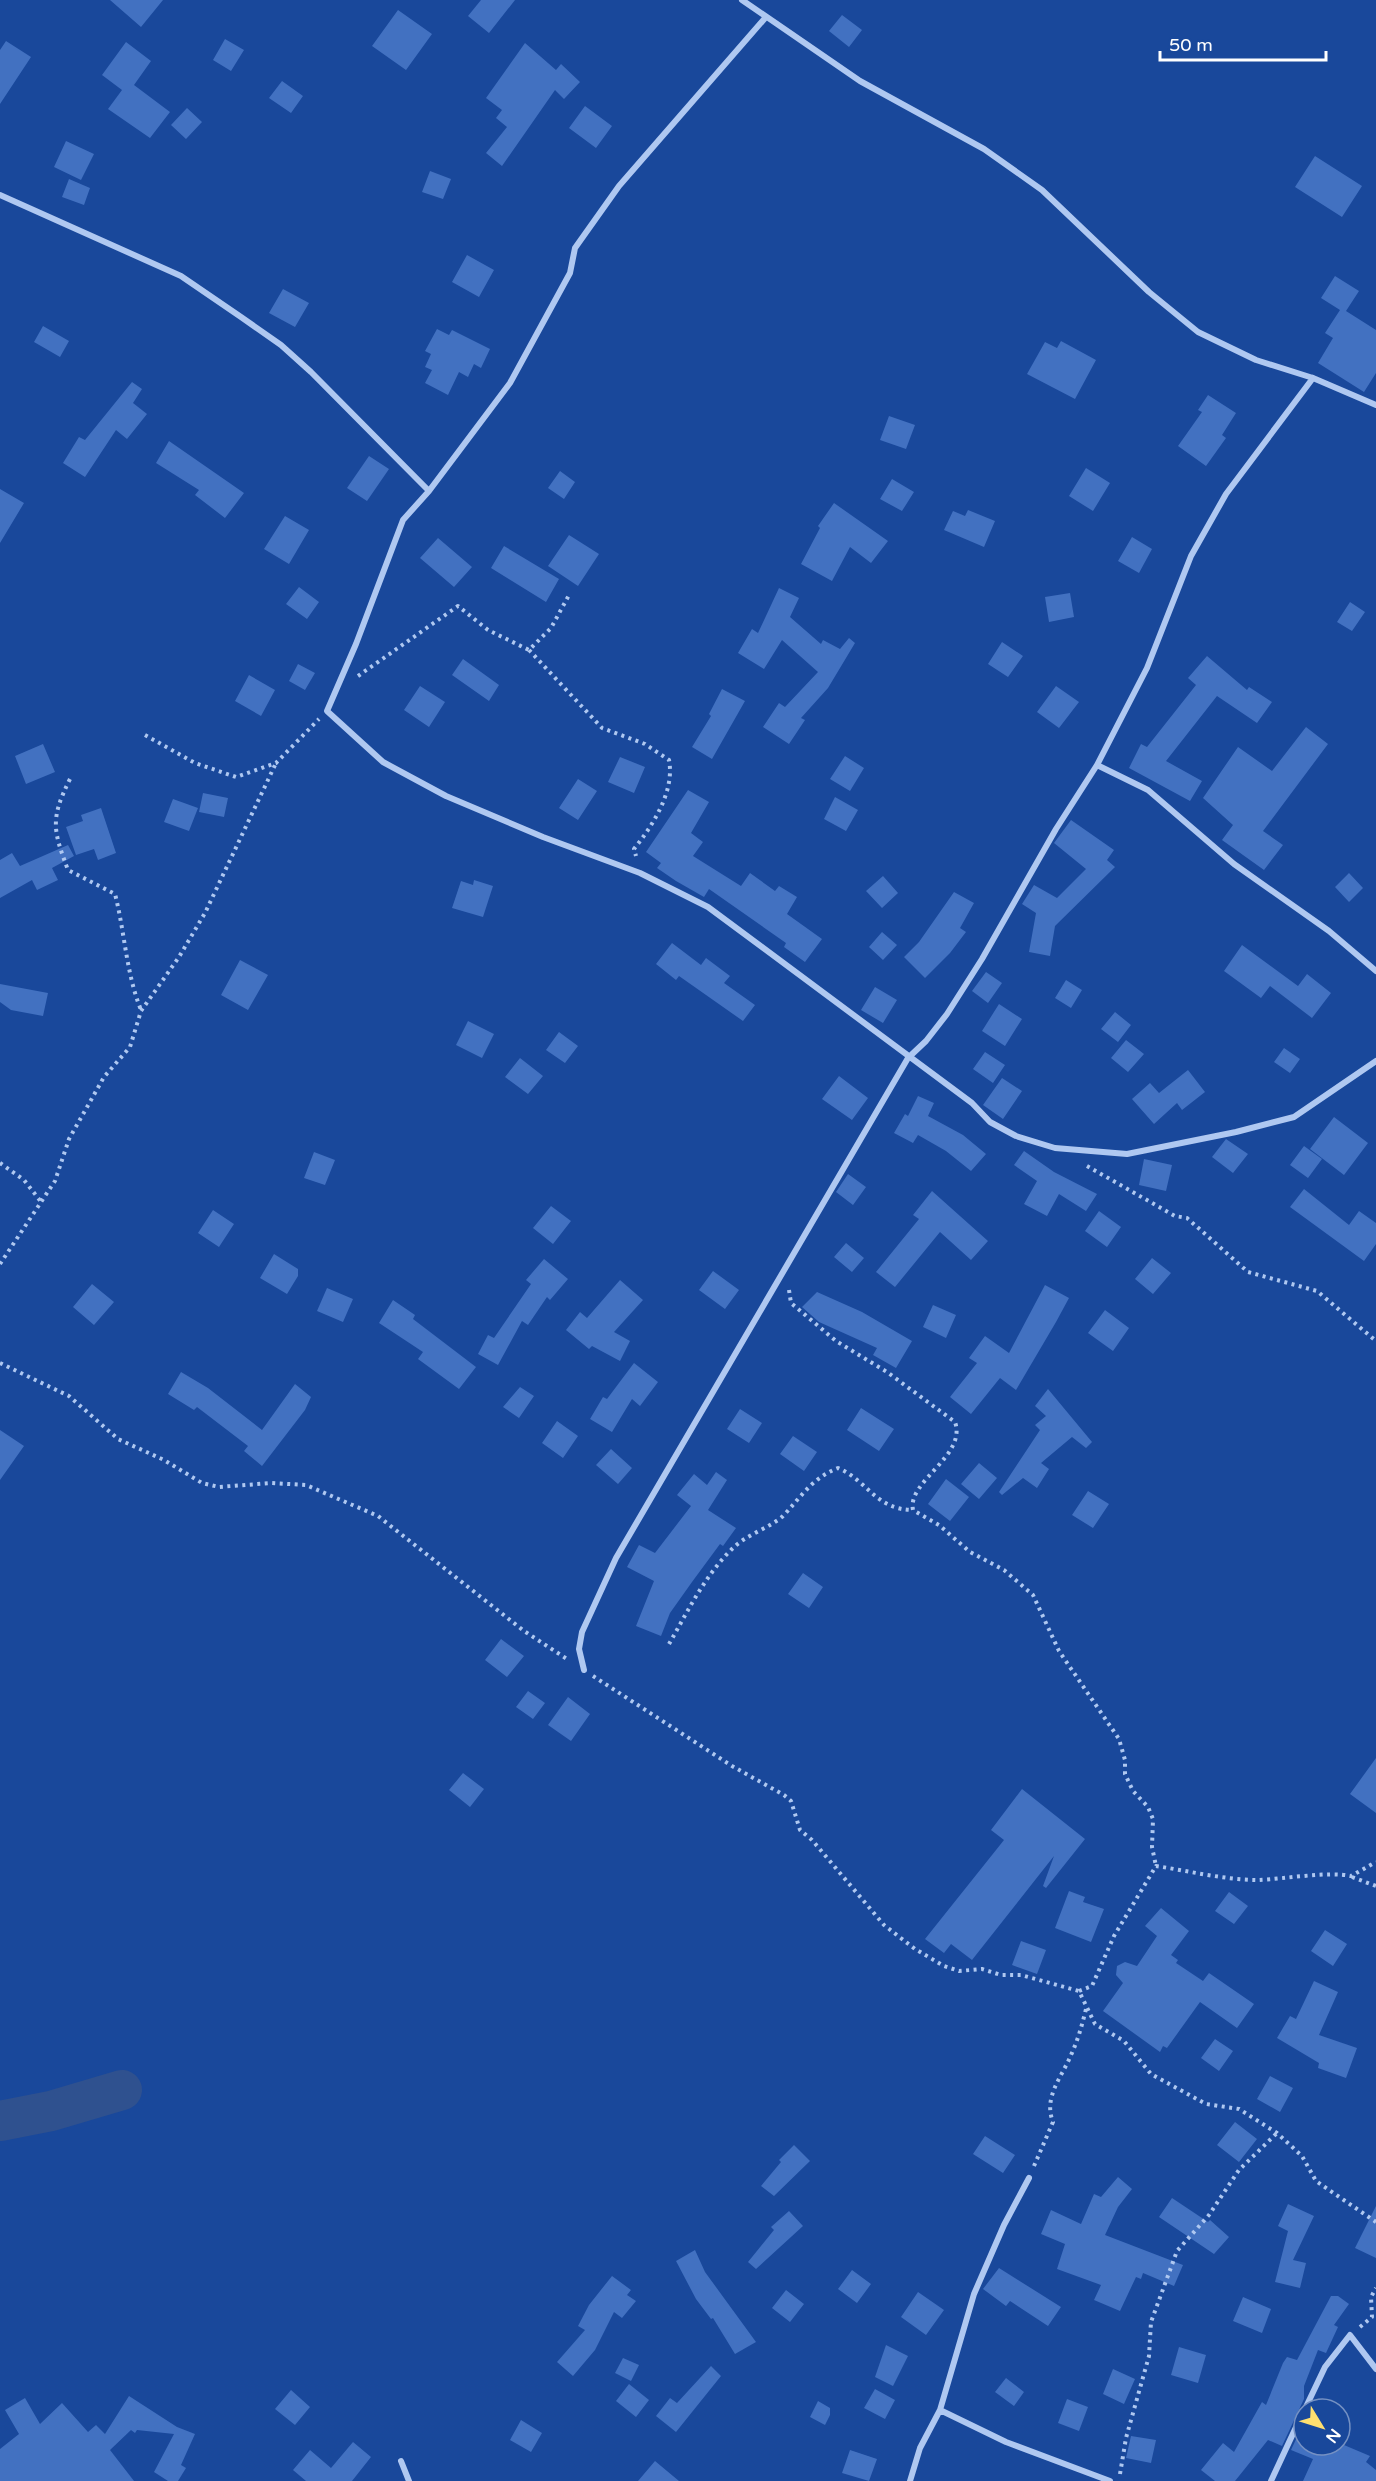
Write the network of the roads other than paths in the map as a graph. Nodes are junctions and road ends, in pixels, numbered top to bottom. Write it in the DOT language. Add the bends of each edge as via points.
graph roads {
  1 [pos="742,0"];
  2 [pos="766,17"];
  3 [pos="0,195"];
  4 [pos="1313,378"];
  5 [pos="1376,405"];
  6 [pos="429,491"];
  7 [pos="1097,765"];
  8 [pos="1376,971"];
  9 [pos="908,1058"];
  10 [pos="1376,1061"];
  11 [pos="584,1670"];
  12 [pos="1029,2178"];
  13 [pos="1376,2369"];
  14 [pos="1310,2397"];
  15 [pos="940,2410"];
  16 [pos="1292,2436"];
  17 [pos="401,2462"];
  18 [pos="409,2481"];
  19 [pos="909,2481"];
  20 [pos="1110,2481"];
  21 [pos="1271,2481"];
  1 -- 2 [label="street"];
  2 -- 4 [label="street" via="860,81 984,149 1042,190 1149,292 1198,332 1256,360"];
  2 -- 6 [label="street" via="619,186 575,248 570,273 510,383"];
  3 -- 6 [label="street" via="181,276 281,345"];
  4 -- 5 [label="street"];
  4 -- 7 [label="street" via="1226,494 1191,556 1147,668"];
  6 -- 9 [label="street" via="404,520 327,711 383,762 446,796 640,873 708,907"];
  7 -- 8 [label="street" via="1148,790 1234,864 1329,931"];
  7 -- 9 [label="street" via="947,1014"];
  9 -- 10 [label="street" via="972,1103 990,1122 1016,1136 1055,1148 1127,1154 1294,1116"];
  9 -- 11 [label="street" via="616,1558 582,1632 579,1649"];
  12 -- 15 [label="street" via="974,2294"];
  13 -- 14 [label="street" via="1350,2336 1324,2367"];
  15 -- 19 [label="street" via="920,2448"];
  15 -- 20 [label="street" via="1006,2442"];
  16 -- 21 [label="street"];
  17 -- 18 [label="street"];
}
